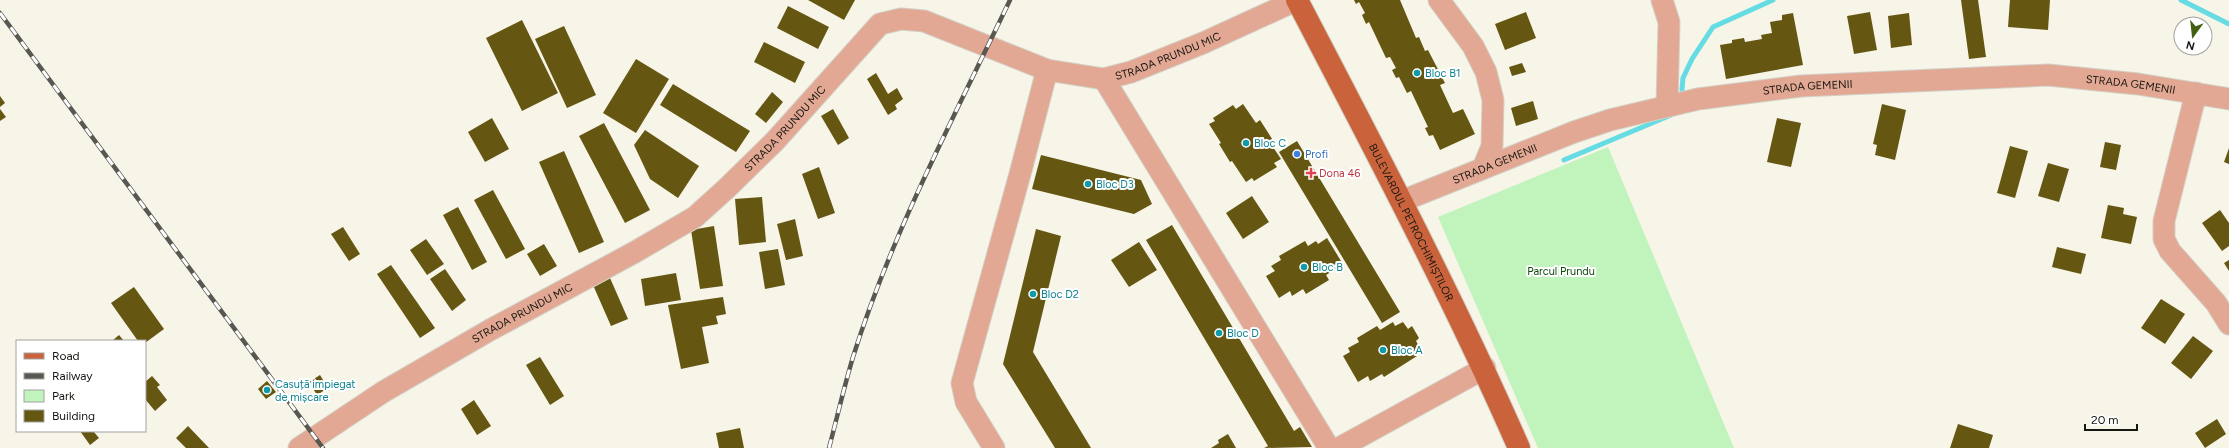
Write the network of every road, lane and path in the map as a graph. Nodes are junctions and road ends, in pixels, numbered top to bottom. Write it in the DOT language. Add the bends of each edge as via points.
graph roads {
  1 [pos="1297,0"];
  2 [pos="1439,0"];
  3 [pos="1662,0"];
  4 [pos="1047,70"];
  5 [pos="1104,78"];
  6 [pos="2196,93"];
  7 [pos="2229,99"];
  8 [pos="1667,106"];
  9 [pos="1483,168"];
  10 [pos="1402,201"];
  11 [pos="2229,324"];
  12 [pos="1485,368"];
  13 [pos="299,448"];
  14 [pos="994,448"];
  15 [pos="1329,448"];
  16 [pos="1339,448"];
  17 [pos="1519,448"];
  1 -- 5 [label="street, STRADA PRUNDU MIC" via="1203,43 1131,72"];
  1 -- 10 [label="main road, BULEVARDUL PETROCHIMIȘTILOR"];
  2 -- 9 [label="street" via="1473,46 1488,79 1494,100 1492,146"];
  3 -- 8 [label="street" via="1669,22"];
  4 -- 5 [label="street, STRADA PRUNDU MIC"];
  4 -- 13 [label="street, STRADA PRUNDU MIC" via="924,21 900,19 880,24 775,141 695,217 383,392"];
  4 -- 14 [label="street" via="962,383 966,402"];
  5 -- 15 [label="street"];
  6 -- 7 [label="street, STRADA GEMENII"];
  6 -- 8 [label="street, STRADA GEMENII" via="2048,75 1801,86 1698,99"];
  6 -- 11 [label="street" via="2164,221 2164,239 2180,264 2216,302"];
  8 -- 9 [label="street, STRADA GEMENII" via="1574,132"];
  9 -- 10 [label="street, STRADA GEMENII"];
  10 -- 12 [label="main road, BULEVARDUL PETROCHIMIȘTILOR"];
  12 -- 16 [label="street"];
  12 -- 17 [label="main road, BULEVARDUL PETROCHIMIȘTILOR"];
}
